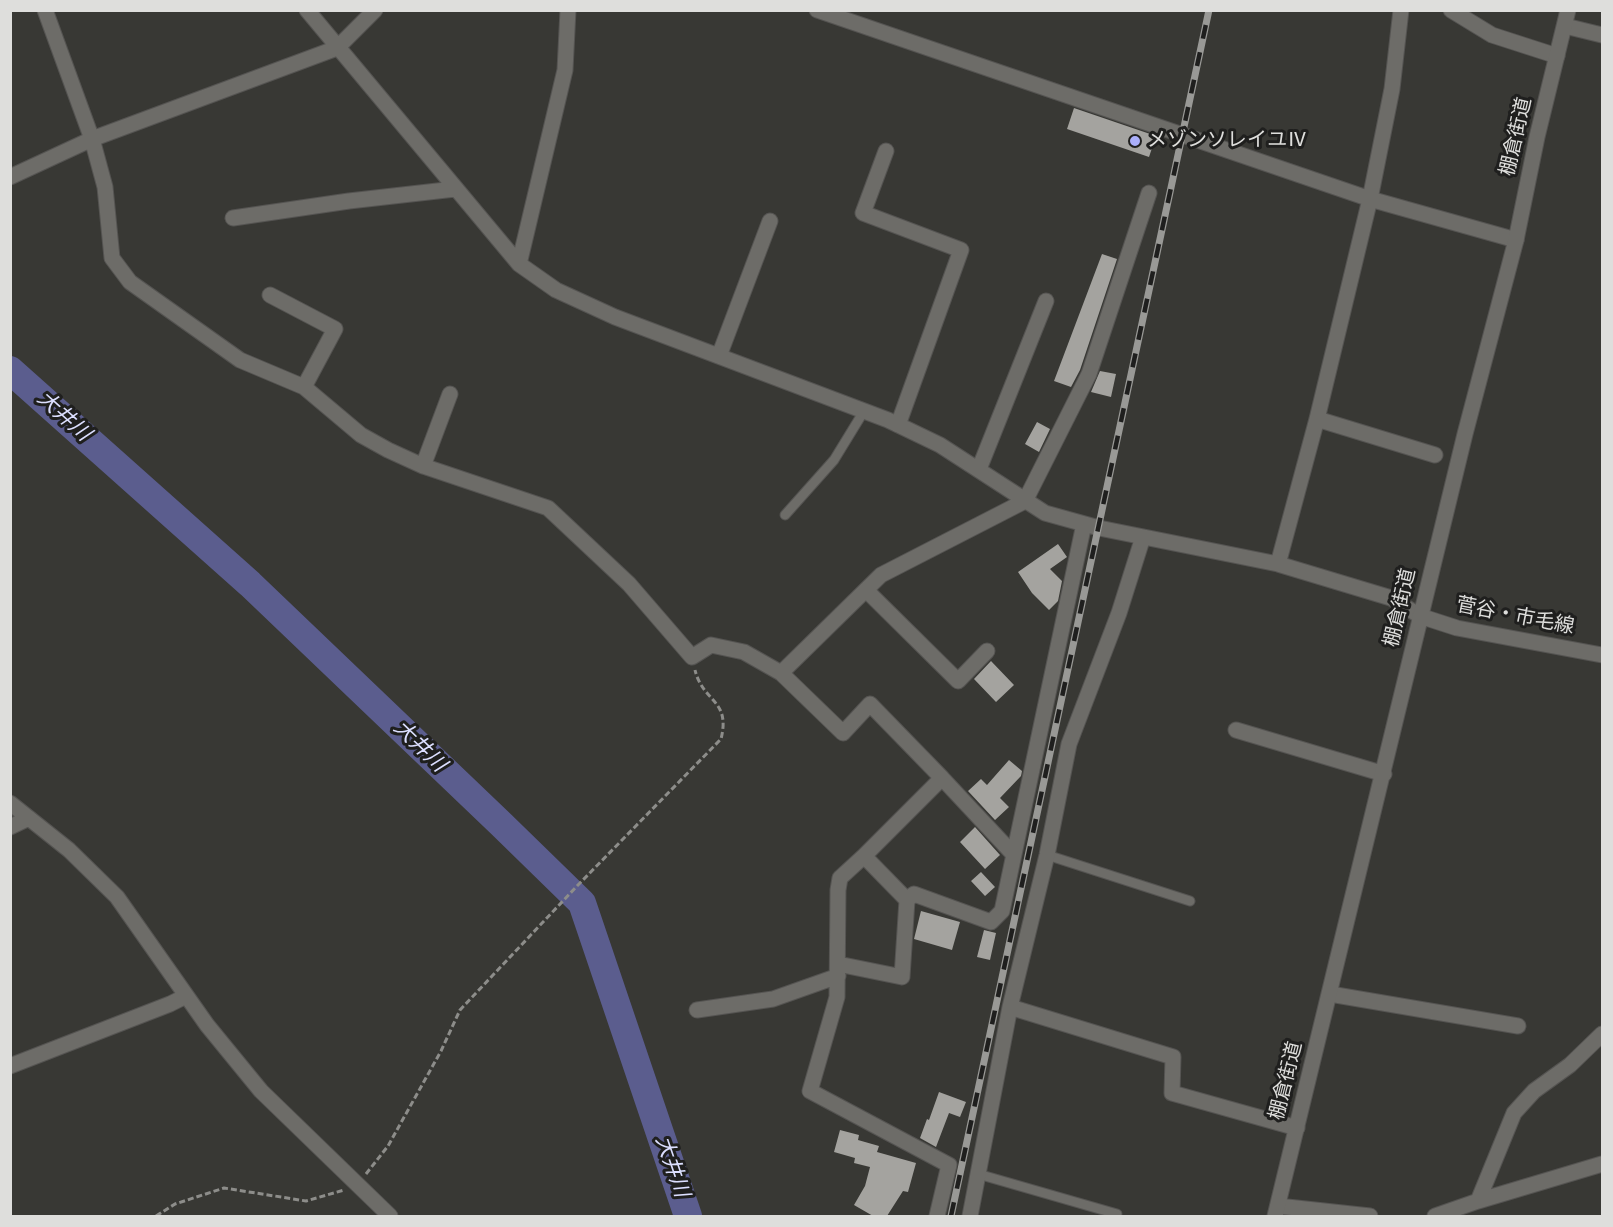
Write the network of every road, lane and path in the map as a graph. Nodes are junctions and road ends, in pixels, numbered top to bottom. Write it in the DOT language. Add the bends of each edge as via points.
graph roads {
  1 [pos="45,10"];
  2 [pos="307,10"];
  3 [pos="375,10"];
  4 [pos="568,10"];
  5 [pos="1401,10"];
  6 [pos="1451,10"];
  7 [pos="1569,10"];
  8 [pos="826,12"];
  9 [pos="1564,26"];
  10 [pos="1602,35"];
  11 [pos="338,48"];
  12 [pos="1557,56"];
  13 [pos="92,140"];
  14 [pos="886,152"];
  15 [pos="10,177"];
  16 [pos="455,189"];
  17 [pos="1149,193"];
  18 [pos="1370,199"];
  19 [pos="233,218"];
  20 [pos="770,221"];
  21 [pos="1516,240"];
  22 [pos="519,264"];
  23 [pos="270,295"];
  24 [pos="1046,301"];
  25 [pos="719,356"];
  26 [pos="303,387"];
  27 [pos="450,394"];
  28 [pos="864,411"];
  29 [pos="1317,418"];
  30 [pos="898,425"];
  31 [pos="1435,455"];
  32 [pos="423,466"];
  33 [pos="979,469"];
  34 [pos="1025,501"];
  35 [pos="785,515"];
  36 [pos="1084,524"];
  37 [pos="1143,537"];
  38 [pos="1278,564"];
  39 [pos="866,590"];
  40 [pos="1420,616"];
  41 [pos="987,651"];
  42 [pos="1602,656"];
  43 [pos="692,657"];
  44 [pos="781,673"];
  45 [pos="1236,730"];
  46 [pos="1384,774"];
  47 [pos="942,778"];
  48 [pos="10,803"];
  49 [pos="28,818"];
  50 [pos="10,827"];
  51 [pos="1014,855"];
  52 [pos="1047,855"];
  53 [pos="864,856"];
  54 [pos="906,900"];
  55 [pos="1190,901"];
  56 [pos="838,970"];
  57 [pos="1329,994"];
  58 [pos="186,996"];
  59 [pos="1010,1007"];
  60 [pos="697,1010"];
  61 [pos="1518,1026"];
  62 [pos="1602,1034"];
  63 [pos="10,1066"];
  64 [pos="1297,1128"];
  65 [pos="1602,1164"];
  66 [pos="978,1174"];
  67 [pos="356,1183"];
  68 [pos="1478,1201"];
  69 [pos="1276,1211"];
  70 [pos="1117,1214"];
  71 [pos="156,1216"];
  72 [pos="390,1216"];
  73 [pos="937,1216"];
  74 [pos="970,1216"];
  75 [pos="1370,1216"];
  76 [pos="1436,1216"];
  1 -- 13 [label="street"];
  2 -- 11 [label="street, 菅谷・市毛線"];
  3 -- 11 [label="street"];
  4 -- 22 [label="street" via="565,70"];
  5 -- 18 [label="street" via="1392,90"];
  6 -- 12 [label="street" via="1492,35"];
  7 -- 9 [label="street, 棚倉街道"];
  8 -- 18 [label="street"];
  9 -- 10 [label="street"];
  9 -- 12 [label="street, 棚倉街道"];
  11 -- 13 [label="street"];
  11 -- 16 [label="street, 菅谷・市毛線"];
  12 -- 21 [label="street, 棚倉街道"];
  13 -- 15 [label="street"];
  13 -- 26 [label="street" via="105,187 112,258 129,282 240,360"];
  14 -- 30 [label="street" via="863,213 961,250"];
  16 -- 19 [label="street"];
  16 -- 22 [label="street, 菅谷・市毛線"];
  17 -- 34 [label="street" via="1089,374"];
  18 -- 21 [label="street"];
  18 -- 29 [label="street"];
  20 -- 25 [label="street"];
  21 -- 40 [label="street, 棚倉街道"];
  22 -- 25 [label="street, 菅谷・市毛線" via="556,290"];
  23 -- 26 [label="street" via="335,329"];
  24 -- 33 [label="street"];
  25 -- 28 [label="street, 菅谷・市毛線"];
  26 -- 32 [label="street" via="361,435"];
  27 -- 32 [label="street"];
  28 -- 30 [label="street, 菅谷・市毛線"];
  28 -- 35 [label="lane" via="834,460"];
  29 -- 31 [label="street"];
  29 -- 38 [label="street"];
  30 -- 33 [label="street, 菅谷・市毛線"];
  32 -- 43 [label="street" via="548,508 629,584"];
  33 -- 34 [label="street, 菅谷・市毛線"];
  34 -- 36 [label="street, 菅谷・市毛線" via="1045,513"];
  34 -- 39 [label="street" via="881,575"];
  36 -- 37 [label="street, 菅谷・市毛線"];
  36 -- 51 [label="street"];
  37 -- 38 [label="street, 菅谷・市毛線"];
  37 -- 52 [label="street" via="1069,744"];
  38 -- 40 [label="street, 菅谷・市毛線" via="1391,598"];
  39 -- 41 [label="street" via="958,681"];
  39 -- 44 [label="street"];
  40 -- 42 [label="street, 菅谷・市毛線" via="1457,628"];
  40 -- 46 [label="street, 棚倉街道"];
  43 -- 44 [label="street" via="711,645 744,652"];
  43 -- 67 [label="path" via="698,682 723,713 721,739 460,1010 388,1146"];
  44 -- 47 [label="street" via="843,733 870,704"];
  45 -- 46 [label="street"];
  46 -- 57 [label="street, 棚倉街道"];
  47 -- 51 [label="street"];
  47 -- 53 [label="street"];
  48 -- 49 [label="street"];
  49 -- 50 [label="street"];
  49 -- 58 [label="street" via="69,849 117,897"];
  51 -- 54 [label="street" via="1002,910 991,922 914,894"];
  52 -- 55 [label="lane"];
  52 -- 59 [label="street"];
  53 -- 54 [label="street"];
  53 -- 56 [label="street" via="840,878"];
  54 -- 56 [label="street" via="902,976"];
  56 -- 60 [label="street" via="772,999"];
  56 -- 73 [label="street" via="837,997 810,1091 949,1165"];
  57 -- 61 [label="street"];
  57 -- 64 [label="street, 棚倉街道"];
  58 -- 63 [label="street"];
  58 -- 67 [label="street" via="261,1091"];
  59 -- 64 [label="street" via="1173,1057 1172,1093"];
  59 -- 66 [label="street"];
  62 -- 68 [label="street" via="1570,1065 1534,1091 1514,1113"];
  64 -- 69 [label="street, 棚倉街道"];
  65 -- 68 [label="street"];
  66 -- 70 [label="lane"];
  66 -- 74 [label="street"];
  67 -- 71 [label="path" via="344,1191 306,1201 224,1188 175,1204"];
  67 -- 72 [label="street"];
  68 -- 76 [label="street"];
  69 -- 75 [label="street"];
}
